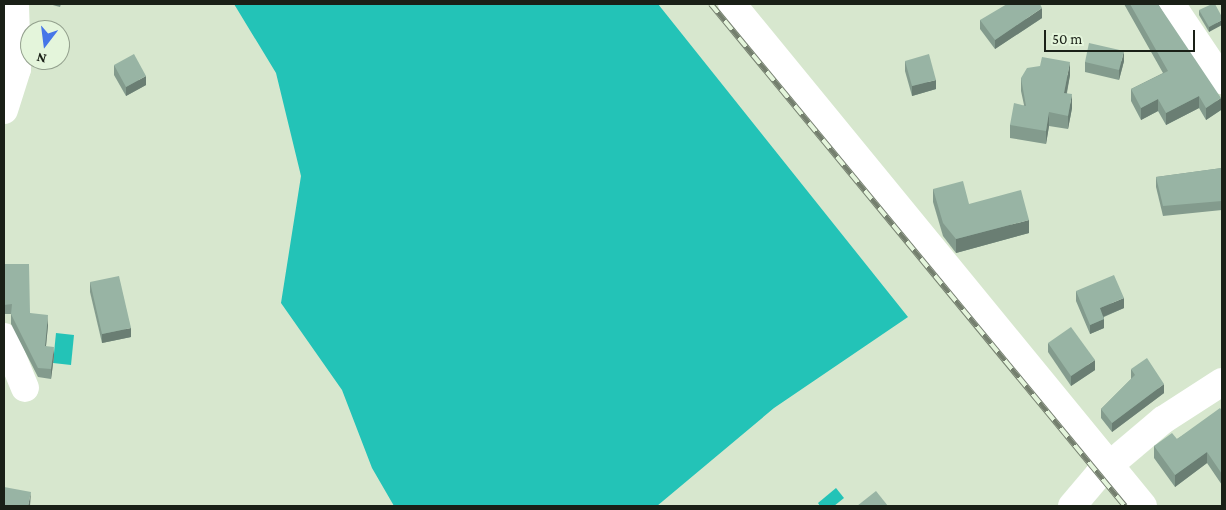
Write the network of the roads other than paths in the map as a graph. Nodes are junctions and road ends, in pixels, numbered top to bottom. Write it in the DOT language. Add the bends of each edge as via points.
graph roads {
  1 [pos="15,4"];
  2 [pos="732,4"];
  3 [pos="1171,4"];
  4 [pos="1222,80"];
  5 [pos="4,110"];
  6 [pos="4,337"];
  7 [pos="1222,382"];
  8 [pos="25,388"];
  9 [pos="1109,466"];
  10 [pos="1085,501"];
  11 [pos="1142,506"];
  1 -- 5 [label="main road" via="16,69"];
  2 -- 9 [label="main road"];
  3 -- 4 [label="main road"];
  6 -- 8 [label="main road"];
  7 -- 9 [label="main road" via="1163,420"];
  9 -- 10 [label="main road"];
  9 -- 11 [label="main road"];
}
